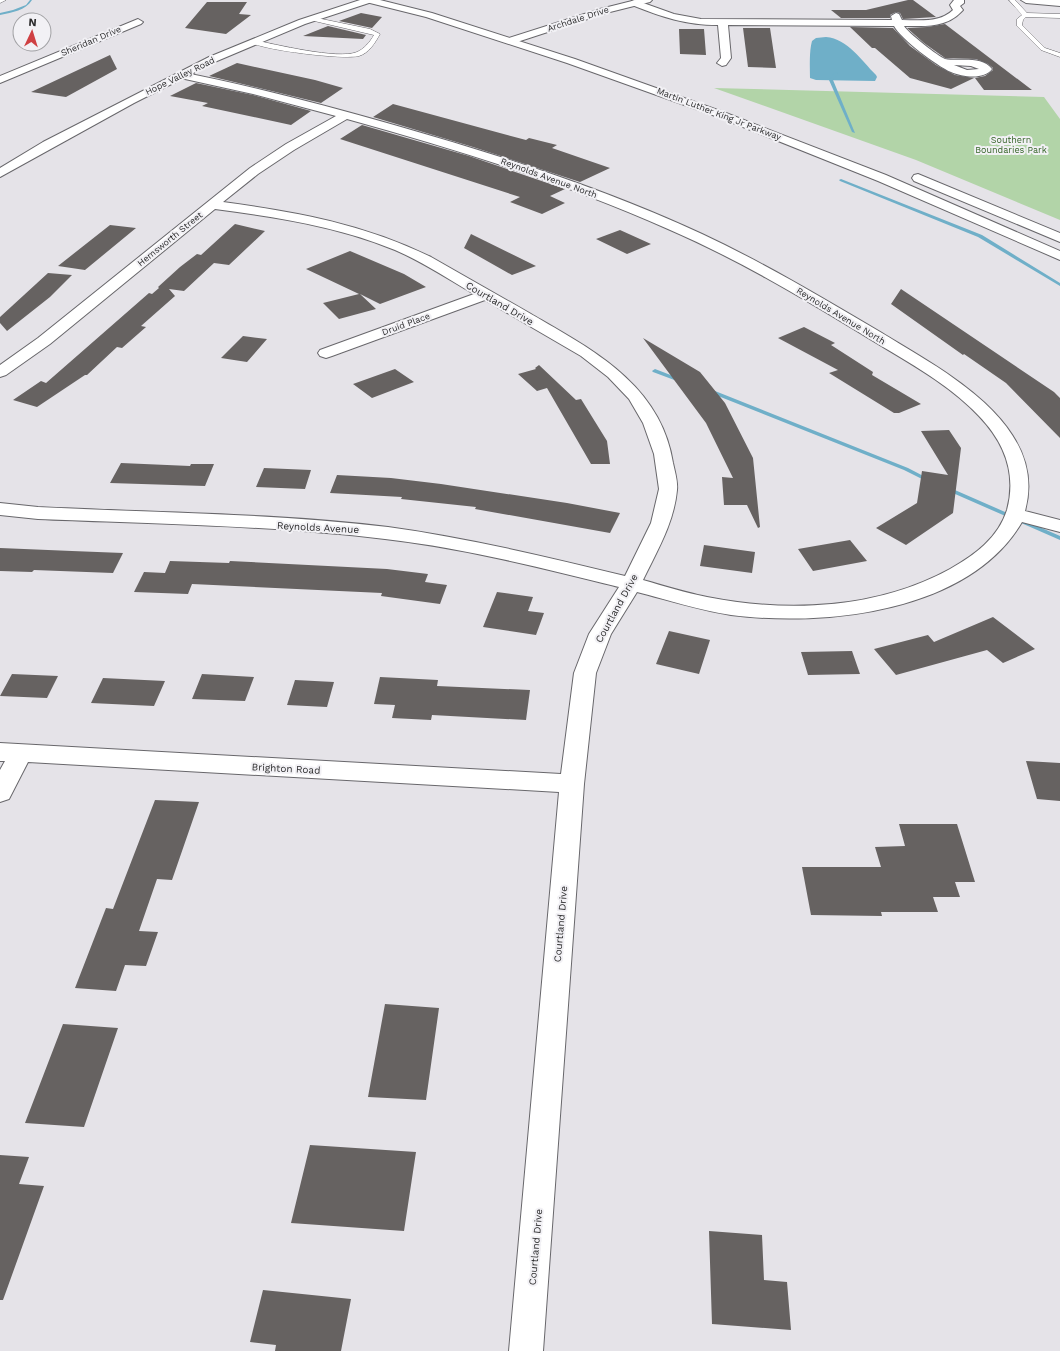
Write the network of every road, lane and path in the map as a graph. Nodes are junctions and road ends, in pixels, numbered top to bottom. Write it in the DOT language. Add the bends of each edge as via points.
graph roads {
  1 [pos="4,0"];
  2 [pos="369,0"];
  3 [pos="395,0"];
  4 [pos="647,0"];
  5 [pos="1012,0"];
  6 [pos="1026,0"];
  7 [pos="0,1"];
  8 [pos="635,3"];
  9 [pos="962,3"];
  10 [pos="1060,3"];
  11 [pos="888,7"];
  12 [pos="877,12"];
  13 [pos="1025,15"];
  14 [pos="1060,16"];
  15 [pos="312,19"];
  16 [pos="961,20"];
  17 [pos="138,22"];
  18 [pos="898,22"];
  19 [pos="723,23"];
  20 [pos="527,36"];
  21 [pos="510,41"];
  22 [pos="253,42"];
  23 [pos="1060,54"];
  24 [pos="943,62"];
  25 [pos="722,63"];
  26 [pos="614,64"];
  27 [pos="180,76"];
  28 [pos="0,80"];
  29 [pos="346,115"];
  30 [pos="0,173"];
  31 [pos="907,173"];
  32 [pos="212,205"];
  33 [pos="1060,238"];
  34 [pos="1060,256"];
  35 [pos="486,295"];
  36 [pos="326,353"];
  37 [pos="0,372"];
  38 [pos="0,509"];
  39 [pos="1016,514"];
  40 [pos="1060,526"];
  41 [pos="631,584"];
  42 [pos="11,752"];
  43 [pos="572,784"];
  44 [pos="0,793"];
  45 [pos="526,1351"];
  1 -- 7 [label="lane"];
  2 -- 15 [label="street, Hope Valley Road"];
  2 -- 21 [label="street, Martin Luther King Jr Parkway"];
  3 -- 20 [label="street"];
  4 -- 8 [label="street, Archdale Drive"];
  5 -- 13 [label="lane"];
  6 -- 10 [label="street"];
  8 -- 19 [label="street" via="685,20"];
  8 -- 20 [label="street, Archdale Drive"];
  9 -- 18 [label="street" via="954,5 958,10 946,20 933,23"];
  11 -- 18 [label="street" via="905,11 905,15"];
  12 -- 18 [label="street"];
  13 -- 14 [label="lane"];
  13 -- 23 [label="lane" via="1020,19 1019,25 1043,50"];
  15 -- 22 [label="street, Hope Valley Road"];
  15 -- 22 [label="lane" via="377,34 373,43 350,55 320,54"];
  16 -- 18 [label="street" via="947,25"];
  17 -- 28 [label="street, Sheridan Drive"];
  18 -- 19 [label="street" via="840,26 822,23"];
  18 -- 24 [label="street" via="902,32"];
  19 -- 25 [label="street" via="726,58"];
  20 -- 21 [label="street, Archdale Drive"];
  20 -- 26 [label="street"];
  21 -- 34 [label="street, Martin Luther King Jr Parkway" via="645,86 786,140 882,178"];
  22 -- 27 [label="street, Hope Valley Road"];
  27 -- 29 [label="street, Reynolds Avenue North" via="249,88"];
  27 -- 30 [label="street, Hope Valley Road" via="47,145"];
  29 -- 32 [label="street, Hemsworth Street" via="272,158"];
  29 -- 39 [label="street, Reynolds Avenue North" via="459,147 625,206 733,255 844,316 941,378 977,404 993,421 1015,455 1019,472"];
  31 -- 33 [label="street"];
  32 -- 35 [label="street, Courtland Drive" via="295,216 367,235 410,252"];
  32 -- 37 [label="street, Hemsworth Street" via="44,342"];
  35 -- 36 [label="street, Druid Place"];
  35 -- 41 [label="street, Courtland Drive" via="587,353 614,374 636,396 652,423 663,454 668,489 661,523"];
  38 -- 41 [label="street, Reynolds Avenue" via="367,530 446,541"];
  39 -- 40 [label="street"];
  39 -- 41 [label="street, Reynolds Avenue North" via="1006,532 978,560 918,592 885,602 802,613 756,611 707,604"];
  41 -- 43 [label="street, Courtland Drive" via="600,634 585,673"];
  42 -- 43 [label="street, Brighton Road"];
  42 -- 44 [label="street"];
  43 -- 45 [label="street, Courtland Drive"];
}
